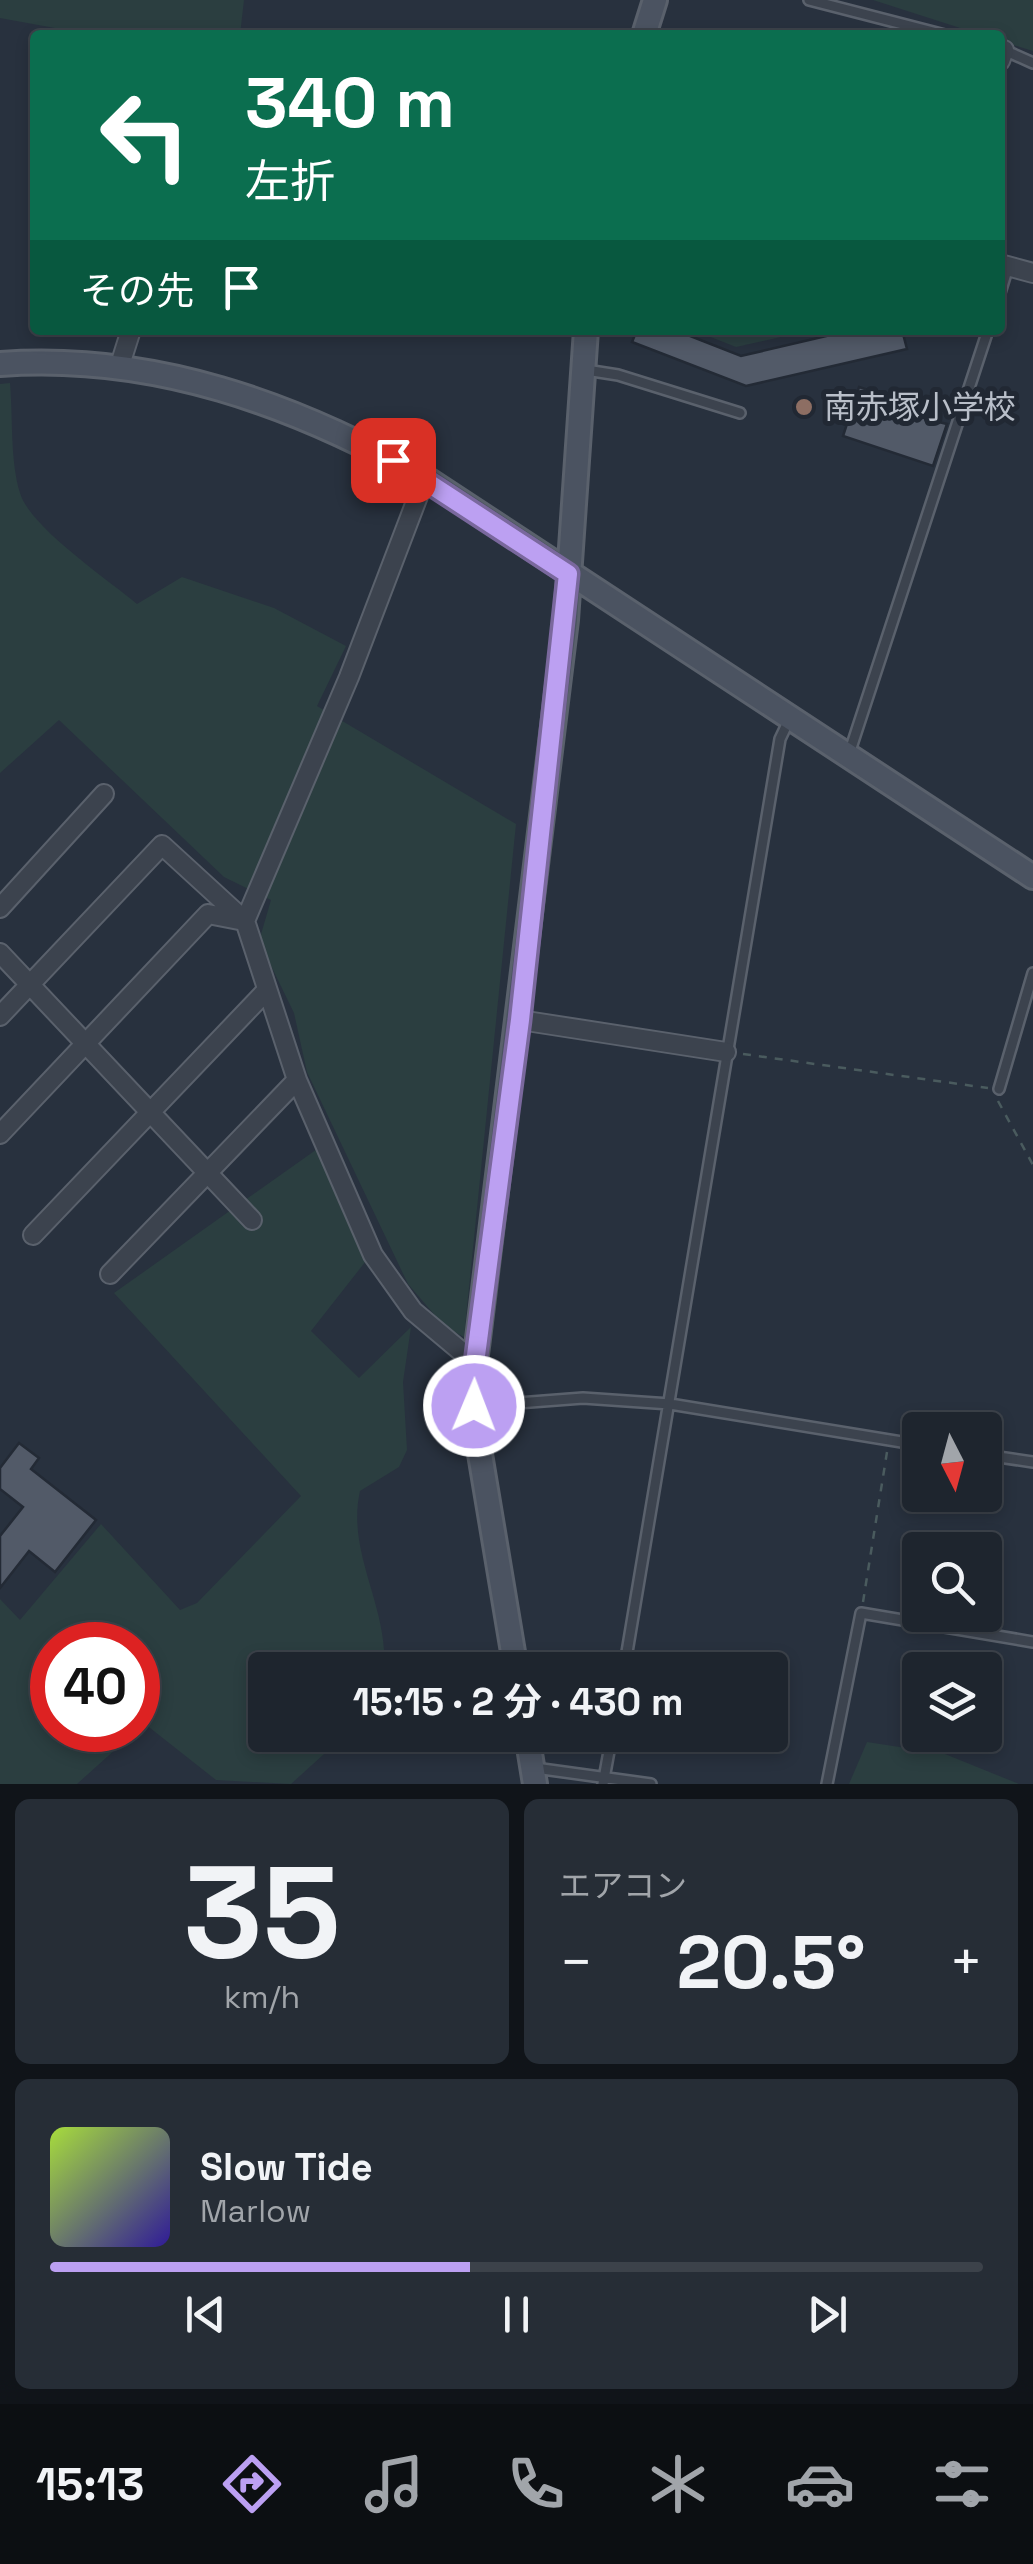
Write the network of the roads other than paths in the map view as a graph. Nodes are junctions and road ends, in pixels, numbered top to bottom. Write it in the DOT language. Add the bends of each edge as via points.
graph roads {
  1 [pos="655,0"];
  2 [pos="809,0"];
  3 [pos="646,30"];
  4 [pos="926,30"];
  5 [pos="1005,54"];
  6 [pos="1033,63"];
  7 [pos="1005,265"];
  8 [pos="1033,274"];
  9 [pos="129,335"];
  10 [pos="586,335"];
  11 [pos="986,335"];
  12 [pos="0,364"];
  13 [pos="119,368"];
  14 [pos="583,370"];
  15 [pos="740,413"];
  16 [pos="426,478"];
  17 [pos="568,574"];
  18 [pos="790,718"];
  19 [pos="848,756"];
  20 [pos="104,794"];
  21 [pos="1033,877"];
  22 [pos="0,908"];
  23 [pos="245,921"];
  24 [pos="0,953"];
  25 [pos="1033,972"];
  26 [pos="30,985"];
  27 [pos="268,990"];
  28 [pos="0,1016"];
  29 [pos="520,1020"];
  30 [pos="85,1043"];
  31 [pos="726,1052"];
  32 [pos="297,1080"];
  33 [pos="999,1089"];
  34 [pos="150,1112"];
  35 [pos="2,1128"];
  36 [pos="207,1172"];
  37 [pos="252,1220"];
  38 [pos="33,1235"];
  39 [pos="110,1274"];
  40 [pos="475,1363"];
  41 [pos="670,1404"];
  42 [pos="474,1406"];
  43 [pos="902,1442"];
  44 [pos="1002,1457"];
  45 [pos="1033,1462"];
  46 [pos="1033,1642"];
  47 [pos="513,1652"];
  48 [pos="627,1652"];
  49 [pos="609,1752"];
  50 [pos="534,1776"];
  51 [pos="604,1780"];
  52 [pos="651,1784"];
  53 [pos="827,1784"];
  1 -- 3 [label="street"];
  2 -- 4 [label="lane"];
  5 -- 6 [label="lane"];
  7 -- 8 [label="street"];
  9 -- 13 [label="street"];
  10 -- 14 [label="street"];
  11 -- 19 [label="lane"];
  12 -- 13 [label="street"];
  13 -- 16 [label="street" via="226,388 360,442"];
  14 -- 15 [label="lane" via="618,374"];
  14 -- 17 [label="street"];
  16 -- 17 [label="street"];
  16 -- 23 [label="street"];
  17 -- 18 [label="street"];
  17 -- 29 [label="street"];
  18 -- 19 [label="street"];
  18 -- 31 [label="lane" via="780,739"];
  19 -- 21 [label="street"];
  20 -- 22 [label="street"];
  23 -- 26 [label="street" via="162,845"];
  23 -- 27 [label="street"];
  23 -- 30 [label="street" via="208,914"];
  24 -- 26 [label="street"];
  25 -- 33 [label="lane"];
  26 -- 28 [label="street"];
  26 -- 30 [label="street"];
  27 -- 32 [label="street"];
  27 -- 34 [label="street"];
  29 -- 31 [label="street"];
  29 -- 40 [label="street"];
  30 -- 34 [label="street"];
  30 -- 35 [label="street"];
  31 -- 41 [label="lane"];
  32 -- 36 [label="street"];
  32 -- 40 [label="street" via="373,1255 413,1311"];
  34 -- 36 [label="street"];
  34 -- 38 [label="street"];
  36 -- 37 [label="street"];
  36 -- 39 [label="street"];
  40 -- 42 [label="street"];
  41 -- 42 [label="lane" via="583,1398"];
  41 -- 43 [label="lane"];
  41 -- 48 [label="lane"];
  42 -- 47 [label="street"];
  44 -- 45 [label="lane"];
  46 -- 53 [label="lane" via="862,1613"];
  49 -- 51 [label="lane"];
  50 -- 51 [label="lane"];
  51 -- 52 [label="lane"];
}
